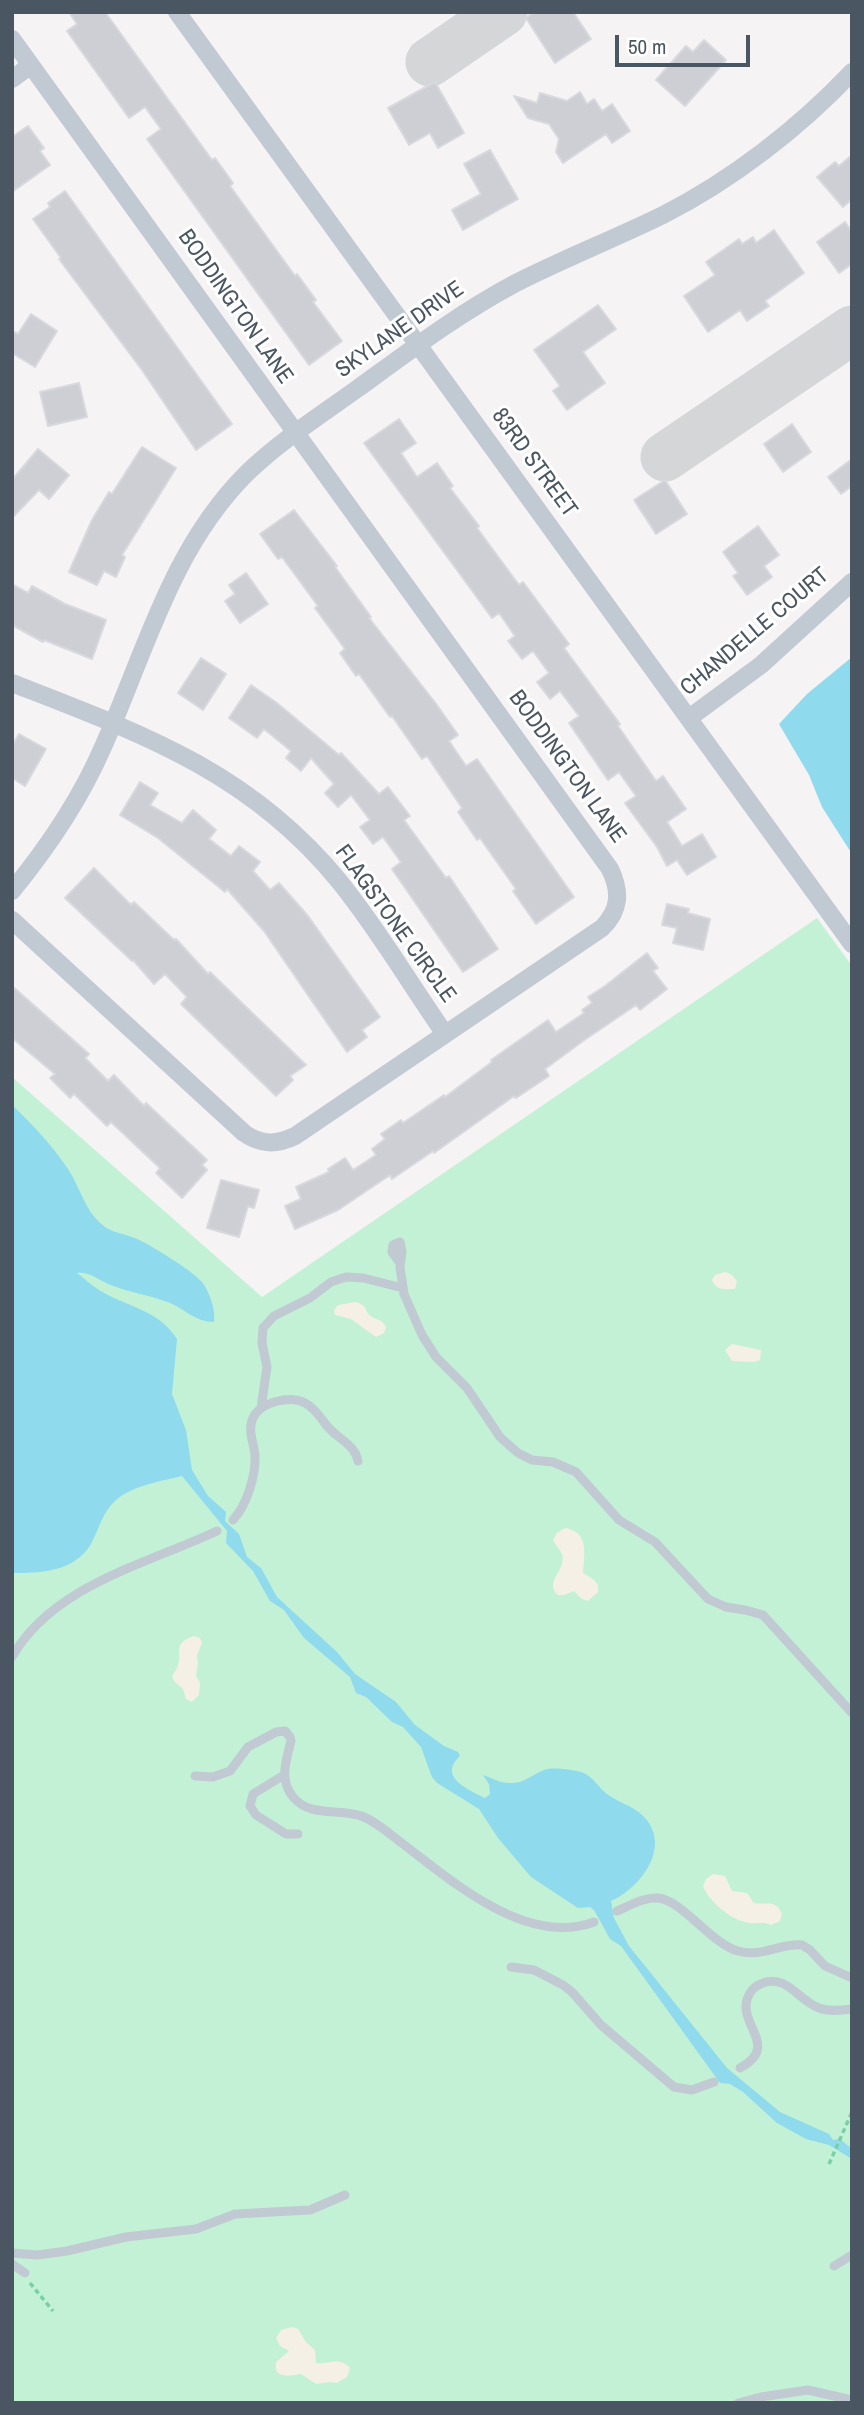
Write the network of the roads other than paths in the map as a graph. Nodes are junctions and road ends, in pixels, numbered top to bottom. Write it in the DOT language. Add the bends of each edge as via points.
graph roads {
  1 [pos="177,12"];
  2 [pos="12,39"];
  3 [pos="31,65"];
  4 [pos="852,72"];
  5 [pos="12,79"];
  6 [pos="418,345"];
  7 [pos="295,433"];
  8 [pos="852,582"];
  9 [pos="12,683"];
  10 [pos="689,718"];
  11 [pos="114,723"];
  12 [pos="12,891"];
  13 [pos="12,920"];
  14 [pos="852,944"];
  15 [pos="445,1034"];
  16 [pos="400,1263"];
  17 [pos="403,1288"];
  18 [pos="261,1408"];
  19 [pos="358,1461"];
  20 [pos="233,1520"];
  21 [pos="217,1531"];
  22 [pos="12,1657"];
  23 [pos="852,1713"];
  24 [pos="284,1775"];
  25 [pos="195,1776"];
  26 [pos="298,1834"];
  27 [pos="617,1911"];
  28 [pos="594,1922"];
  29 [pos="511,1966"];
  30 [pos="852,1978"];
  31 [pos="852,2009"];
  32 [pos="740,2068"];
  33 [pos="714,2082"];
  34 [pos="345,2196"];
  35 [pos="12,2253"];
  36 [pos="852,2255"];
  37 [pos="12,2264"];
  38 [pos="834,2266"];
  39 [pos="25,2273"];
  40 [pos="852,2400"];
  41 [pos="738,2403"];
  1 -- 6 [label="street, 83RD STREET"];
  2 -- 3 [label="street, BODDINGTON LANE"];
  3 -- 5 [label="street"];
  3 -- 7 [label="street, BODDINGTON LANE"];
  4 -- 6 [label="street, SKYLANE DRIVE" via="766,148 703,192 496,294"];
  6 -- 7 [label="street, SKYLANE DRIVE"];
  6 -- 10 [label="street, 83RD STREET"];
  7 -- 11 [label="street, SKYLANE DRIVE" via="246,474 194,539 173,577"];
  7 -- 15 [label="street, BODDINGTON LANE" via="617,883 616,908 602,928"];
  8 -- 10 [label="street, CHANDELLE COURT" via="761,665"];
  9 -- 11 [label="street, FLAGSTONE CIRCLE"];
  10 -- 14 [label="street, 83RD STREET"];
  11 -- 12 [label="street, SKYLANE DRIVE" via="58,831"];
  11 -- 15 [label="street, FLAGSTONE CIRCLE" via="237,786 300,839 346,891"];
  13 -- 15 [label="street, BODDINGTON LANE" via="244,1133 266,1143 295,1136"];
  16 -- 17 [label="lane"];
  17 -- 18 [label="lane" via="346,1276 274,1316 263,1328 267,1367"];
  17 -- 23 [label="lane" via="436,1357 467,1388 499,1437 532,1460 553,1462 576,1472 619,1520 655,1542 708,1599 726,1608 763,1615"];
  18 -- 19 [label="lane" via="293,1400 307,1404 353,1448"];
  18 -- 20 [label="lane" via="251,1426 253,1476"];
  21 -- 22 [label="lane" via="93,1586 41,1621"];
  24 -- 25 [label="lane" via="291,1741 281,1731 248,1747 230,1771 214,1777"];
  24 -- 26 [label="lane" via="253,1794 250,1806 286,1834"];
  24 -- 28 [label="lane" via="300,1804 364,1817 474,1896 515,1917 552,1927"];
  27 -- 30 [label="lane" via="650,1899 666,1900 732,1949 753,1954 802,1945 825,1966"];
  29 -- 33 [label="lane" via="534,1970 563,1985 601,2025 674,2087 692,2090"];
  31 -- 32 [label="lane" via="826,2010 786,1985 761,1984 750,1993 746,2006 758,2050 750,2063"];
  34 -- 35 [label="lane" via="310,2210 235,2214 196,2229 127,2237 67,2252"];
  36 -- 38 [label="lane"];
  37 -- 39 [label="lane"];
  40 -- 41 [label="lane" via="808,2390"];
}
